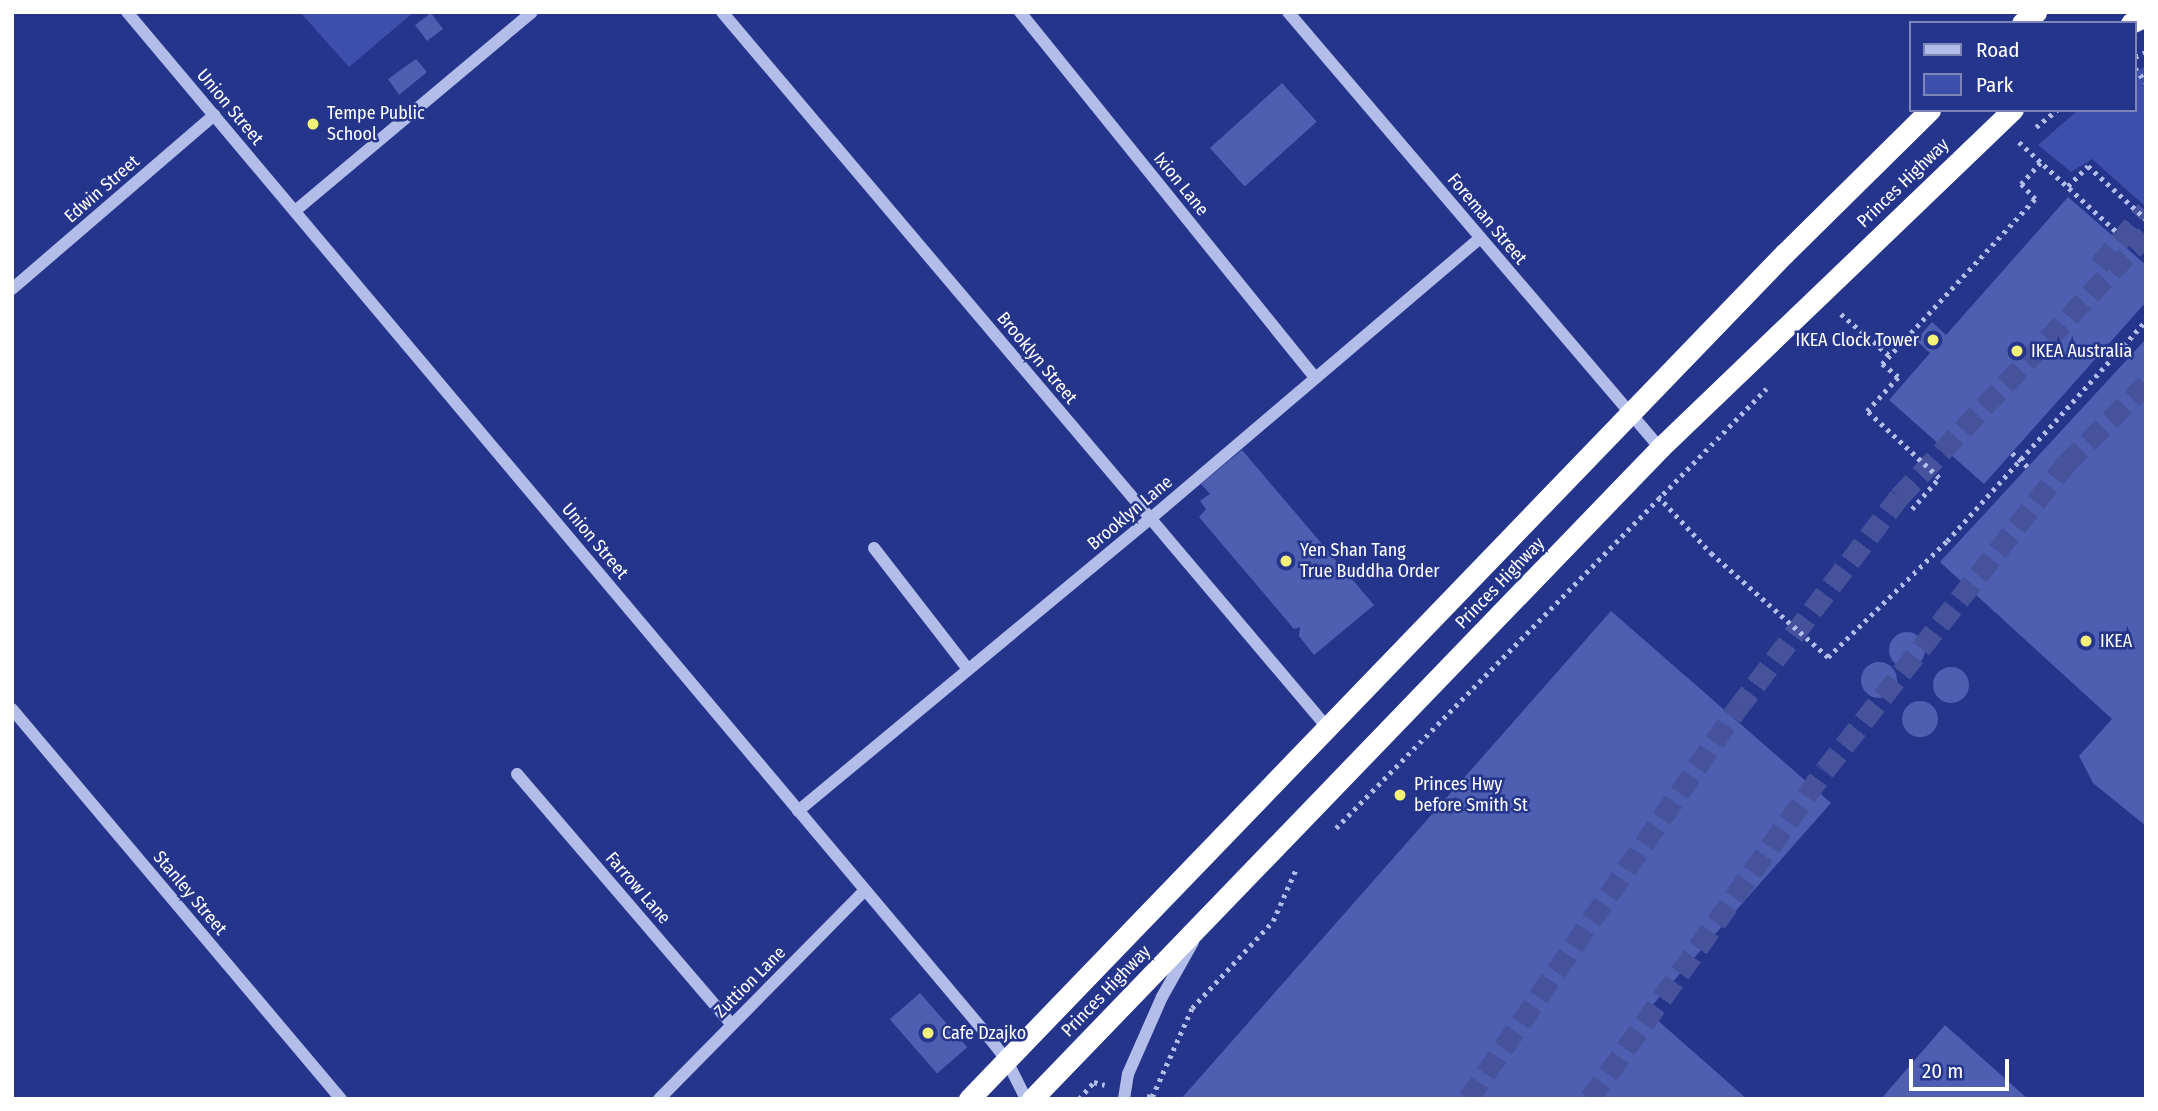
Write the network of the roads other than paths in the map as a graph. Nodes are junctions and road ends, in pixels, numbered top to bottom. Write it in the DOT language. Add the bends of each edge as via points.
graph roads {
  1 [pos="127,12"];
  2 [pos="532,12"];
  3 [pos="722,12"];
  4 [pos="1020,12"];
  5 [pos="1288,12"];
  6 [pos="1928,112"];
  7 [pos="2011,112"];
  8 [pos="214,115"];
  9 [pos="295,211"];
  10 [pos="1480,237"];
  11 [pos="12,289"];
  12 [pos="1315,378"];
  13 [pos="1629,414"];
  14 [pos="1660,449"];
  15 [pos="1150,519"];
  16 [pos="874,548"];
  17 [pos="968,669"];
  18 [pos="12,709"];
  19 [pos="1326,726"];
  20 [pos="517,774"];
  21 [pos="798,811"];
  22 [pos="865,890"];
  23 [pos="1203,923"];
  24 [pos="732,1025"];
  25 [pos="1006,1059"];
  26 [pos="1124,1095"];
  27 [pos="341,1099"];
  28 [pos="659,1099"];
  29 [pos="968,1099"];
  30 [pos="1026,1099"];
  31 [pos="1032,1099"];
  1 -- 8 [label="street, Union Street"];
  2 -- 9 [label="street"];
  3 -- 15 [label="street, Brooklyn Street"];
  4 -- 12 [label="street, Ixion Lane"];
  5 -- 10 [label="street, Foreman Street"];
  6 -- 13 [label="highway, Princes Highway"];
  7 -- 14 [label="highway, Princes Highway"];
  8 -- 9 [label="street, Union Street"];
  8 -- 11 [label="street, Edwin Street"];
  9 -- 21 [label="street, Union Street"];
  10 -- 12 [label="street, Brooklyn Lane"];
  10 -- 13 [label="street, Foreman Street"];
  12 -- 15 [label="street, Brooklyn Lane"];
  13 -- 14 [label="street, Foreman Street"];
  13 -- 19 [label="highway, Princes Highway"];
  14 -- 23 [label="highway, Princes Highway"];
  15 -- 17 [label="street, Brooklyn Lane"];
  15 -- 19 [label="street, Brooklyn Street"];
  16 -- 17 [label="street"];
  17 -- 21 [label="street, Brooklyn Lane"];
  18 -- 27 [label="street, Stanley Street"];
  19 -- 25 [label="highway, Princes Highway"];
  20 -- 24 [label="street, Farrow Lane"];
  21 -- 22 [label="street, Union Street"];
  22 -- 24 [label="street, Zuttion Lane"];
  22 -- 25 [label="street, Union Street"];
  23 -- 26 [label="street" via="1162,997"];
  23 -- 31 [label="highway, Princes Highway"];
  24 -- 28 [label="street, Zuttion Lane"];
  25 -- 29 [label="highway, Princes Highway"];
  25 -- 30 [label="street, Union Street"];
}
